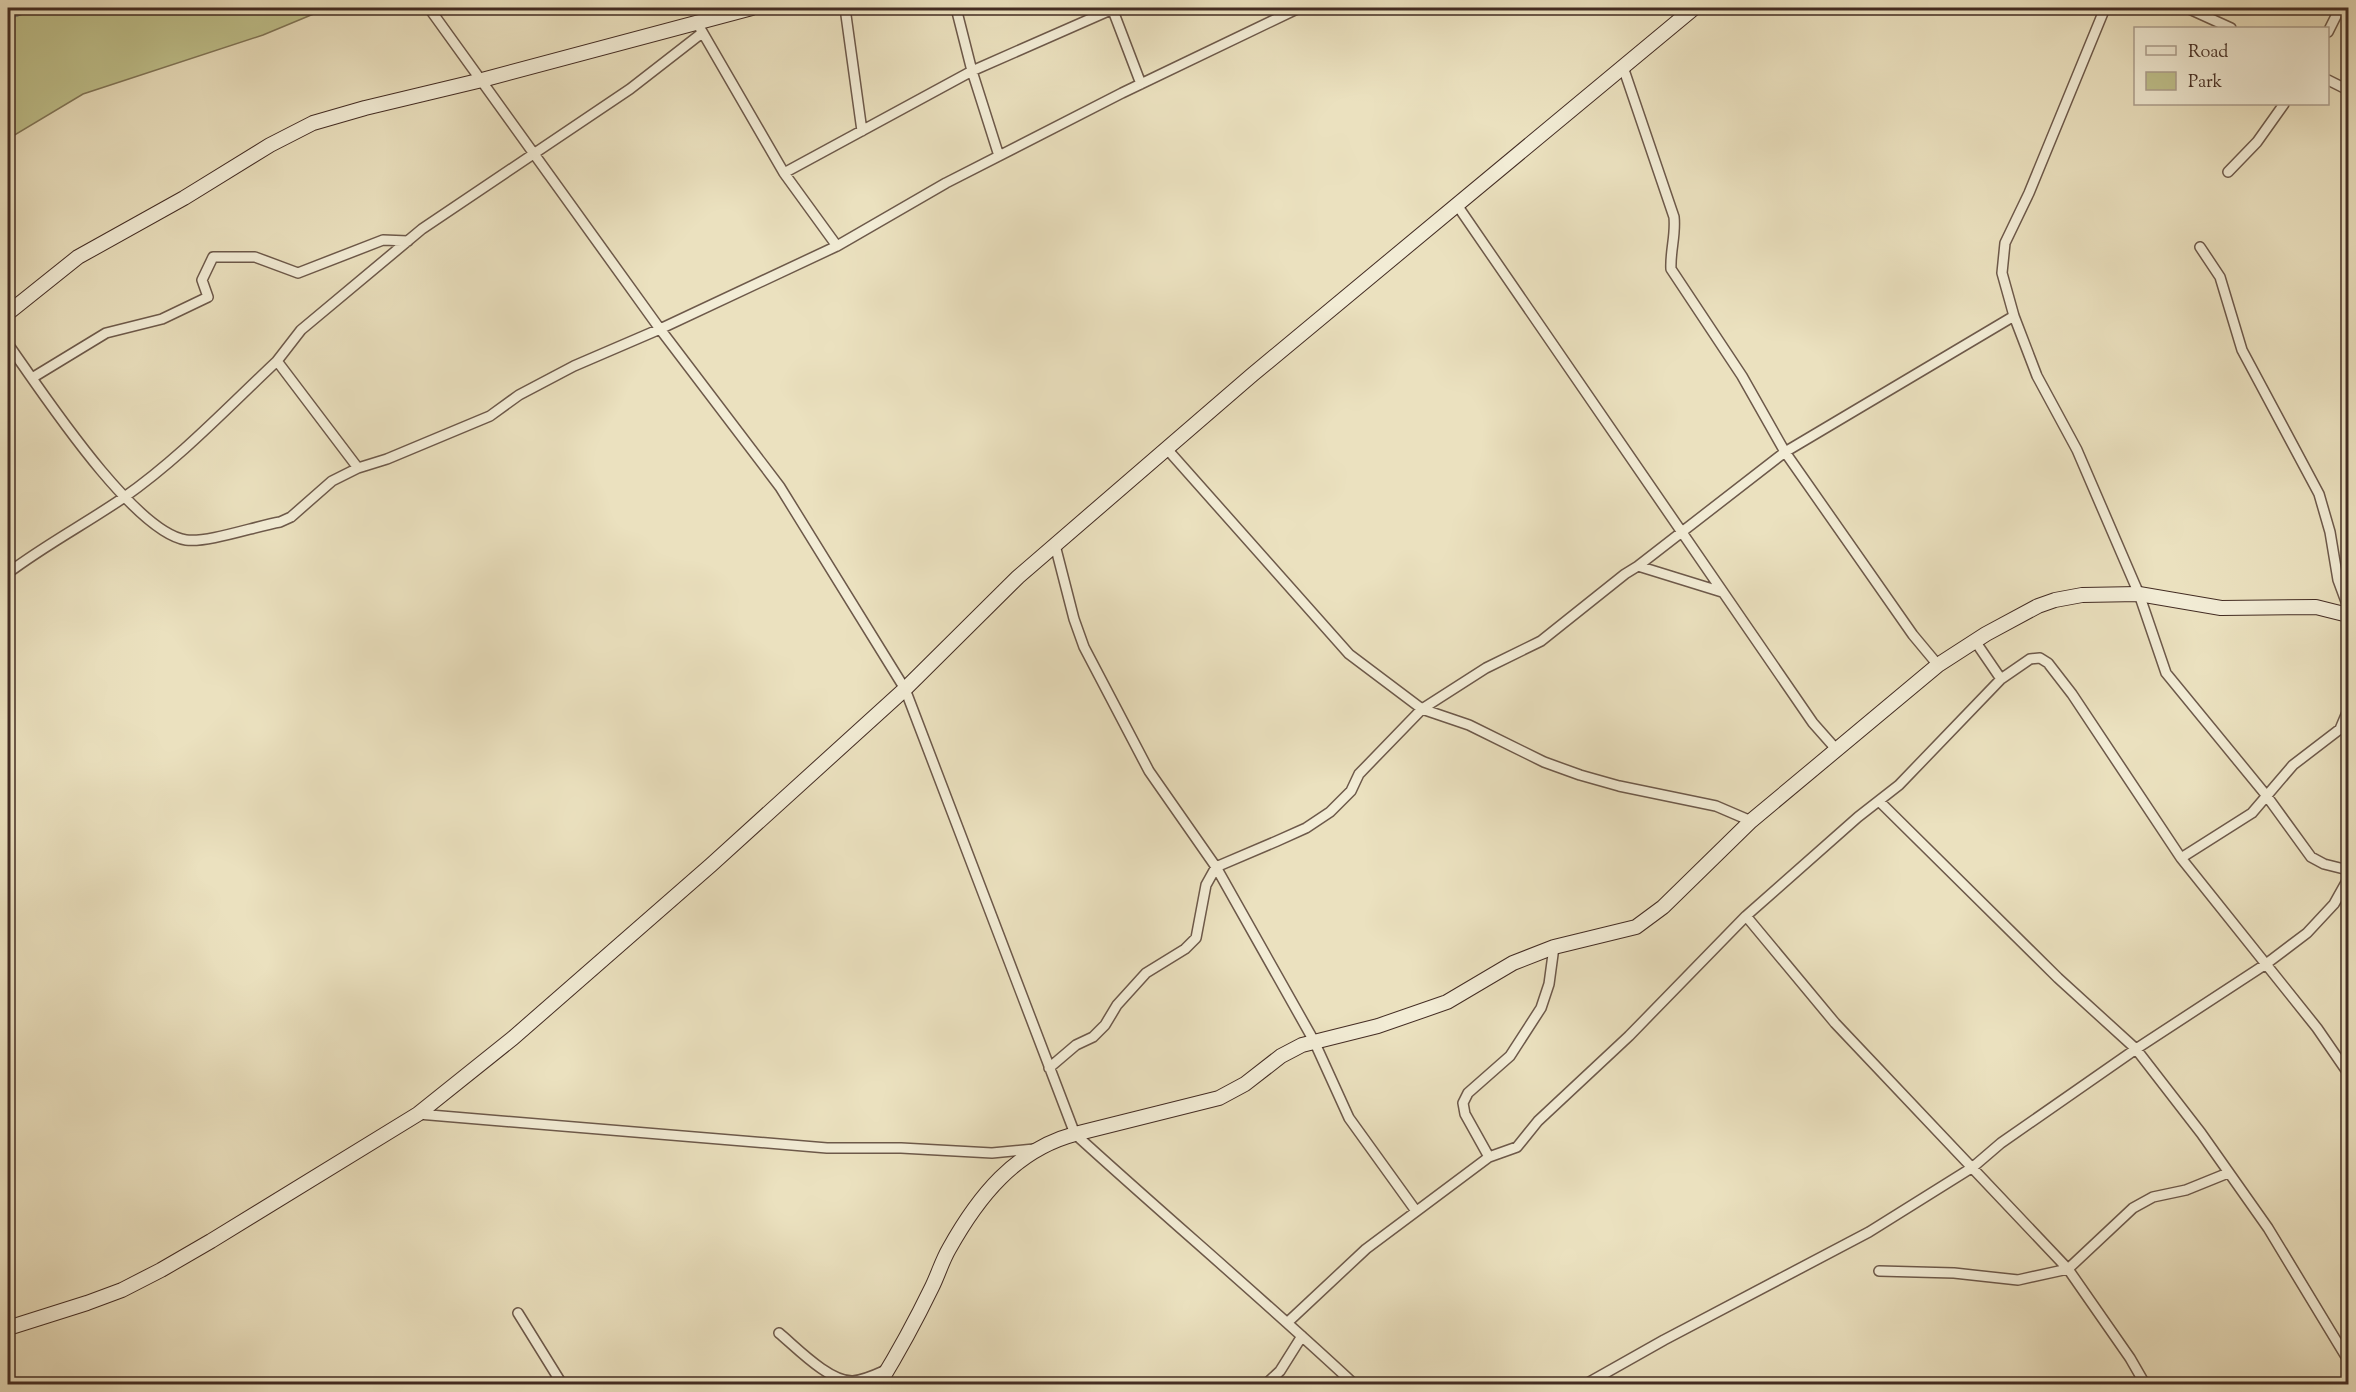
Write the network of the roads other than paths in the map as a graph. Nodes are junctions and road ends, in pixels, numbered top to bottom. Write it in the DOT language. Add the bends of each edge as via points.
graph roads {
  1 [pos="429,8"];
  2 [pos="752,8"];
  3 [pos="845,8"];
  4 [pos="956,8"];
  5 [pos="1112,8"];
  6 [pos="1299,8"];
  7 [pos="1694,8"];
  8 [pos="2105,8"];
  9 [pos="2187,8"];
  10 [pos="2340,8"];
  11 [pos="2229,27"];
  12 [pos="700,28"];
  13 [pos="2329,30"];
  14 [pos="1623,67"];
  15 [pos="972,71"];
  16 [pos="2329,80"];
  17 [pos="482,81"];
  18 [pos="1141,84"];
  19 [pos="2349,90"];
  20 [pos="2283,105"];
  21 [pos="862,131"];
  22 [pos="534,152"];
  23 [pos="999,156"];
  24 [pos="2228,172"];
  25 [pos="784,173"];
  26 [pos="1456,205"];
  27 [pos="408,241"];
  28 [pos="837,246"];
  29 [pos="2200,247"];
  30 [pos="8,313"];
  31 [pos="2014,316"];
  32 [pos="660,329"];
  33 [pos="8,344"];
  34 [pos="277,361"];
  35 [pos="32,378"];
  36 [pos="1167,448"];
  37 [pos="1785,452"];
  38 [pos="358,468"];
  39 [pos="123,497"];
  40 [pos="1682,532"];
  41 [pos="1055,545"];
  42 [pos="1638,566"];
  43 [pos="8,573"];
  44 [pos="1722,592"];
  45 [pos="2139,594"];
  46 [pos="2349,607"];
  47 [pos="2349,615"];
  48 [pos="1975,641"];
  49 [pos="1938,665"];
  50 [pos="2001,679"];
  51 [pos="905,689"];
  52 [pos="1422,709"];
  53 [pos="2349,710"];
  54 [pos="1836,749"];
  55 [pos="2266,795"];
  56 [pos="1880,802"];
  57 [pos="1751,821"];
  58 [pos="2181,858"];
  59 [pos="1216,867"];
  60 [pos="2349,870"];
  61 [pos="2349,879"];
  62 [pos="1746,916"];
  63 [pos="1554,947"];
  64 [pos="2266,964"];
  65 [pos="1314,1041"];
  66 [pos="2136,1049"];
  67 [pos="1049,1068"];
  68 [pos="2349,1073"];
  69 [pos="418,1114"];
  70 [pos="1074,1134"];
  71 [pos="1034,1149"];
  72 [pos="1489,1157"];
  73 [pos="1974,1167"];
  74 [pos="2228,1173"];
  75 [pos="1416,1211"];
  76 [pos="2068,1269"];
  77 [pos="1879,1271"];
  78 [pos="518,1312"];
  79 [pos="1288,1322"];
  80 [pos="8,1328"];
  81 [pos="779,1333"];
  82 [pos="1302,1336"];
  83 [pos="2349,1360"];
  84 [pos="888,1369"];
  85 [pos="562,1384"];
  86 [pos="879,1384"];
  87 [pos="1266,1384"];
  88 [pos="1354,1384"];
  89 [pos="1586,1384"];
  90 [pos="2145,1384"];
  1 -- 17 [label="street"];
  2 -- 12 [label="street"];
  3 -- 21 [label="street"];
  4 -- 15 [label="street"];
  5 -- 15 [label="street"];
  5 -- 18 [label="street"];
  6 -- 18 [label="street"];
  7 -- 14 [label="street"];
  8 -- 31 [label="street" via="2005,243 2002,273"];
  9 -- 11 [label="street"];
  10 -- 13 [label="street"];
  12 -- 17 [label="street"];
  12 -- 22 [label="street" via="630,88"];
  12 -- 25 [label="street"];
  14 -- 26 [label="street"];
  14 -- 37 [label="street" via="1674,217 1671,269 1742,376"];
  15 -- 21 [label="street"];
  15 -- 23 [label="street"];
  16 -- 19 [label="street"];
  17 -- 22 [label="street"];
  17 -- 30 [label="street" via="364,108 296,130 78,257"];
  18 -- 23 [label="street"];
  20 -- 24 [label="street"];
  21 -- 25 [label="street"];
  22 -- 27 [label="street"];
  22 -- 32 [label="street"];
  23 -- 28 [label="street"];
  25 -- 28 [label="street"];
  26 -- 36 [label="street"];
  26 -- 40 [label="street"];
  27 -- 34 [label="street" via="301,330"];
  27 -- 35 [label="street" via="383,240 298,273 255,257 213,257 202,280 208,297 162,319 106,333"];
  28 -- 32 [label="street"];
  29 -- 46 [label="street" via="2220,277 2242,350 2319,494 2338,580"];
  31 -- 37 [label="street"];
  31 -- 45 [label="street" via="2037,376 2077,450"];
  32 -- 38 [label="street" via="574,366 519,395 490,416"];
  32 -- 51 [label="street" via="780,487"];
  33 -- 35 [label="street"];
  34 -- 38 [label="street"];
  34 -- 39 [label="street" via="185,448"];
  35 -- 39 [label="street"];
  36 -- 41 [label="street"];
  36 -- 52 [label="street" via="1348,654"];
  37 -- 40 [label="street"];
  37 -- 49 [label="street"];
  38 -- 39 [label="street" via="332,481 291,517 201,540 176,538"];
  39 -- 43 [label="street"];
  40 -- 42 [label="street"];
  40 -- 44 [label="street"];
  41 -- 51 [label="street"];
  41 -- 59 [label="street" via="1084,647 1149,771"];
  42 -- 44 [label="street"];
  42 -- 52 [label="street" via="1541,641 1486,668"];
  44 -- 54 [label="street"];
  45 -- 47 [label="street" via="2221,608 2316,607"];
  45 -- 48 [label="street" via="2082,595 2055,600"];
  45 -- 55 [label="street" via="2166,673"];
  48 -- 49 [label="street"];
  48 -- 50 [label="street"];
  49 -- 54 [label="street"];
  50 -- 56 [label="street"];
  50 -- 58 [label="street" via="2030,659 2040,658 2048,663"];
  51 -- 67 [label="street"];
  51 -- 69 [label="street" via="513,1038"];
  52 -- 57 [label="street" via="1469,725 1580,775 1716,806"];
  52 -- 59 [label="street" via="1359,774 1351,791 1330,812 1277,842"];
  53 -- 55 [label="street" via="2340,729 2293,765"];
  54 -- 57 [label="street"];
  55 -- 58 [label="street" via="2253,813"];
  55 -- 60 [label="street" via="2311,857"];
  56 -- 62 [label="street"];
  56 -- 66 [label="street" via="2058,978"];
  57 -- 63 [label="street" via="1642,923"];
  58 -- 64 [label="street"];
  59 -- 65 [label="street"];
  59 -- 67 [label="street" via="1206,885 1196,938 1146,973 1094,1037"];
  61 -- 64 [label="street" via="2334,904 2307,933"];
  62 -- 72 [label="street" via="1629,1036 1538,1121 1517,1147"];
  62 -- 73 [label="street" via="1836,1023"];
  63 -- 65 [label="street" via="1513,963 1447,1002 1378,1026"];
  63 -- 72 [label="street" via="1549,984 1540,1008 1510,1056 1468,1093 1463,1103"];
  64 -- 66 [label="street"];
  64 -- 68 [label="street"];
  65 -- 70 [label="street" via="1281,1056 1219,1098"];
  65 -- 75 [label="street" via="1349,1118"];
  66 -- 73 [label="street" via="2001,1143"];
  66 -- 74 [label="street"];
  67 -- 70 [label="street"];
  69 -- 71 [label="street" via="827,1148 992,1153"];
  69 -- 80 [label="street" via="161,1270 122,1290"];
  70 -- 71 [label="street"];
  70 -- 79 [label="street"];
  71 -- 84 [label="street" via="996,1182 972,1211"];
  72 -- 75 [label="street"];
  73 -- 76 [label="street"];
  73 -- 89 [label="street" via="1869,1232"];
  74 -- 76 [label="street" via="2186,1190 2153,1197 2133,1208"];
  74 -- 83 [label="street" via="2297,1274"];
  75 -- 79 [label="street" via="1366,1249"];
  76 -- 77 [label="street" via="2018,1280"];
  76 -- 90 [label="street"];
  78 -- 85 [label="street"];
  79 -- 82 [label="street"];
  81 -- 84 [label="street" via="814,1364 851,1382"];
  82 -- 87 [label="street" via="1280,1371"];
  82 -- 88 [label="street"];
  84 -- 86 [label="street"];
}
